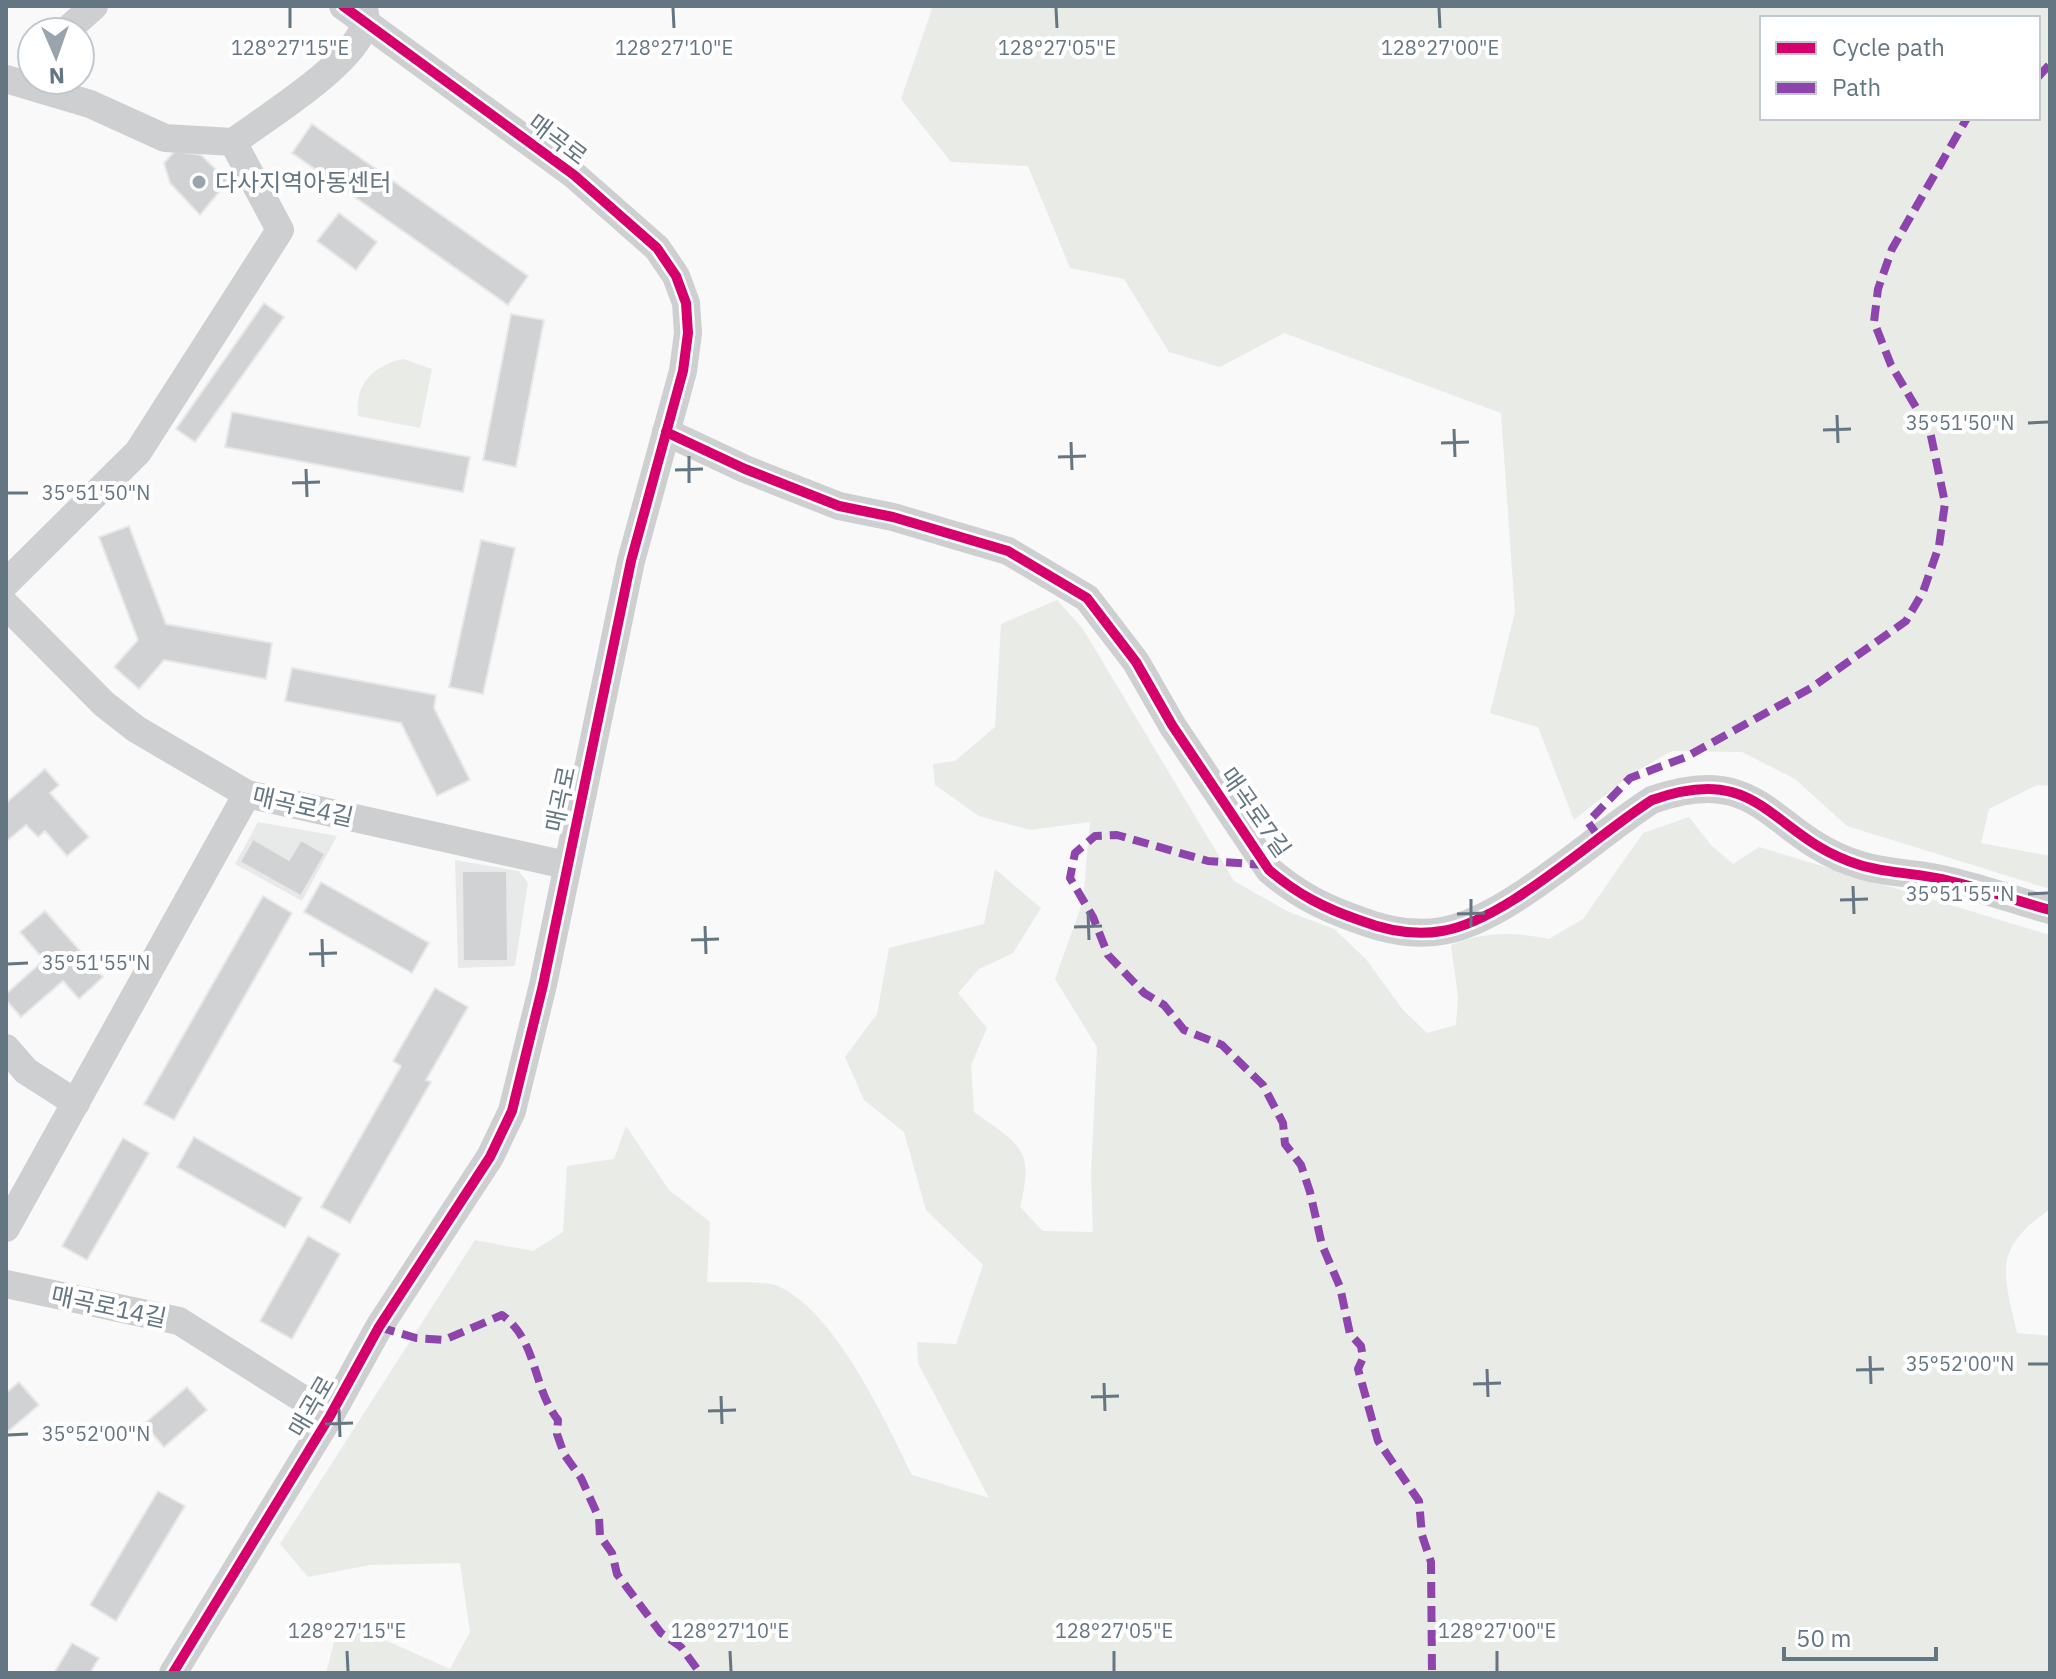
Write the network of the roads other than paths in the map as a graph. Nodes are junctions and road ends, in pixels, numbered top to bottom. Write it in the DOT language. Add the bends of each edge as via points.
graph roads {
  1 [pos="343,6"];
  2 [pos="365,14"];
  3 [pos="7,82"];
  4 [pos="233,142"];
  5 [pos="666,432"];
  6 [pos="6,583"];
  7 [pos="6,605"];
  8 [pos="247,794"];
  9 [pos="566,865"];
  10 [pos="2050,910"];
  11 [pos="6,1048"];
  12 [pos="76,1103"];
  13 [pos="6,1228"];
  14 [pos="6,1284"];
  15 [pos="330,1416"];
  16 [pos="173,1673"];
  1 -- 2 [label="street, 매곡로"];
  2 -- 4 [label="street" via="351,50"];
  2 -- 5 [label="street, 매곡로" via="574,175 657,248 686,303 688,333"];
  3 -- 4 [label="street" via="90,104 165,138"];
  4 -- 6 [label="street" via="280,230 138,452"];
  5 -- 9 [label="street, 매곡로" via="631,561"];
  5 -- 10 [label="street, 매곡로7길" via="839,506 1008,551 1087,598 1136,662 1269,870 1319,906 1362,922 1411,933 1443,931 1478,919 1652,800 1682,789 1711,787 1748,796 1834,856 1952,881"];
  7 -- 8 [label="street, 매곡로4길" via="104,704 136,729"];
  8 -- 9 [label="street, 매곡로4길"];
  8 -- 12 [label="street"];
  9 -- 15 [label="street, 매곡로" via="512,1111 490,1157 379,1327"];
  11 -- 12 [label="street" via="26,1071"];
  12 -- 13 [label="street"];
  14 -- 15 [label="street, 매곡로14길" via="179,1321"];
  15 -- 16 [label="street, 매곡로"];
}
